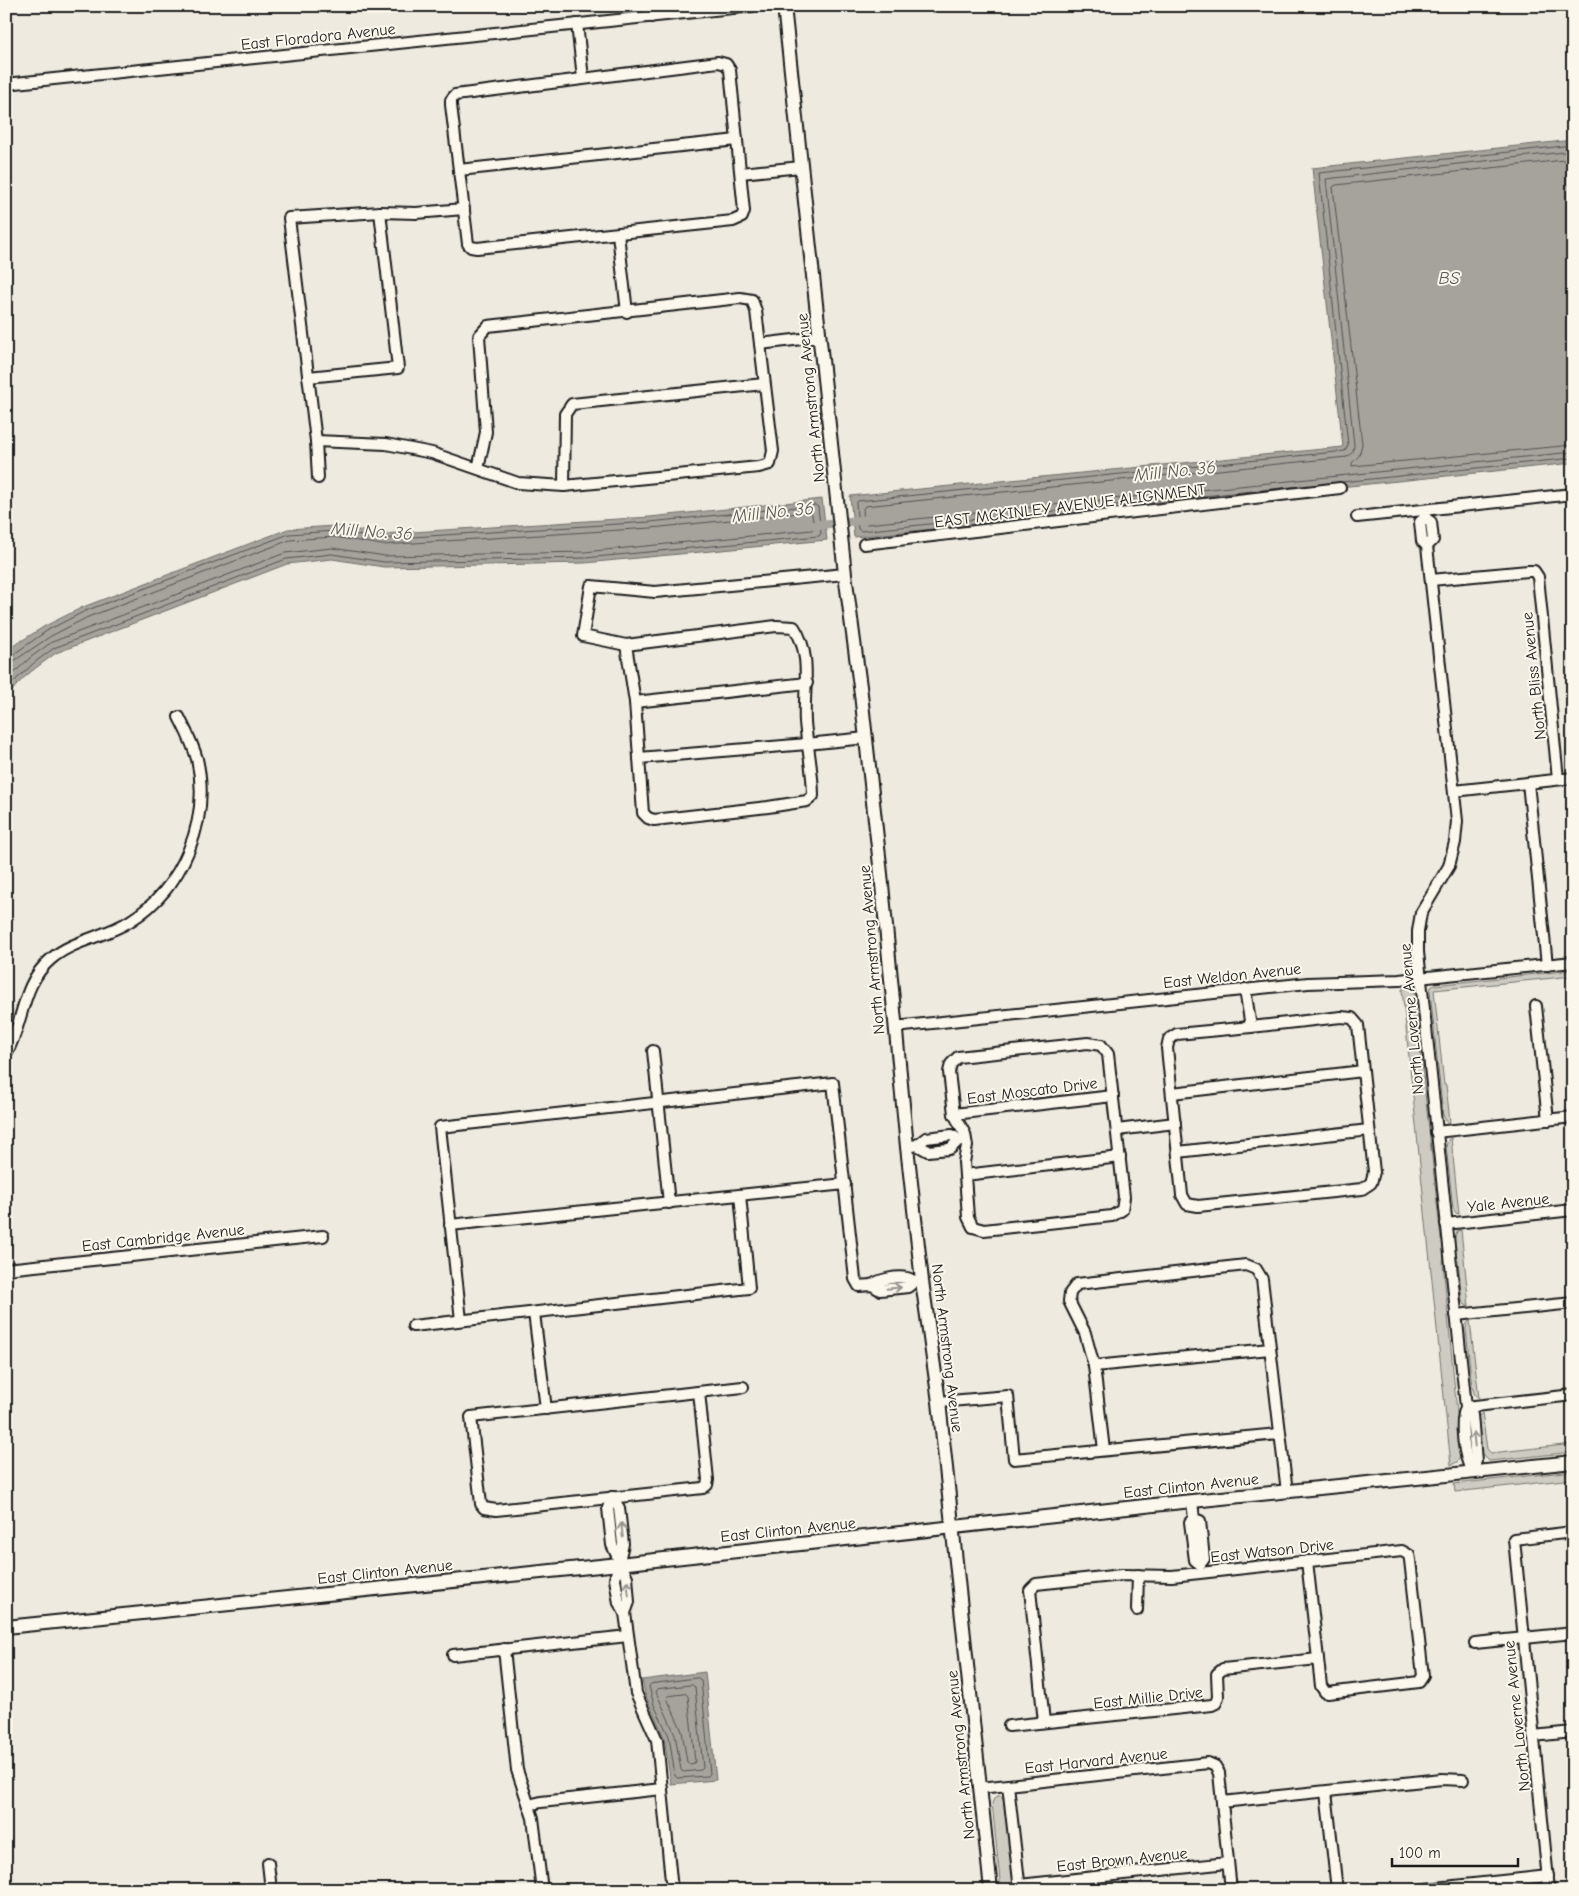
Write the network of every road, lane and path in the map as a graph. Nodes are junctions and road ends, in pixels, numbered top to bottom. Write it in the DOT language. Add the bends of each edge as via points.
graph roads {
  1 [pos="752,6"];
  2 [pos="784,6"];
  3 [pos="650,12"];
  4 [pos="577,24"];
  5 [pos="583,78"];
  6 [pos="6,84"];
  7 [pos="737,140"];
  8 [pos="801,167"];
  9 [pos="459,170"];
  10 [pos="741,173"];
  11 [pos="464,209"];
  12 [pos="380,212"];
  13 [pos="618,234"];
  14 [pos="627,312"];
  15 [pos="819,337"];
  16 [pos="760,344"];
  17 [pos="308,377"];
  18 [pos="764,384"];
  19 [pos="316,441"];
  20 [pos="478,469"];
  21 [pos="318,478"];
  22 [pos="564,486"];
  23 [pos="1340,488"];
  24 [pos="1573,494"];
  25 [pos="1424,514"];
  26 [pos="1357,518"];
  27 [pos="864,544"];
  28 [pos="845,574"];
  29 [pos="1431,580"];
  30 [pos="626,645"];
  31 [pos="807,683"];
  32 [pos="635,702"];
  33 [pos="179,717"];
  34 [pos="866,738"];
  35 [pos="807,744"];
  36 [pos="639,758"];
  37 [pos="1573,778"];
  38 [pos="1558,779"];
  39 [pos="1528,783"];
  40 [pos="1454,791"];
  41 [pos="1573,962"];
  42 [pos="1547,965"];
  43 [pos="1420,978"];
  44 [pos="1246,989"];
  45 [pos="1536,1006"];
  46 [pos="1251,1026"];
  47 [pos="895,1027"];
  48 [pos="653,1051"];
  49 [pos="6,1054"];
  50 [pos="1363,1071"];
  51 [pos="1172,1093"];
  52 [pos="1113,1096"];
  53 [pos="658,1102"];
  54 [pos="954,1114"];
  55 [pos="1573,1118"];
  56 [pos="1548,1120"];
  57 [pos="1175,1123"];
  58 [pos="1117,1130"];
  59 [pos="1369,1130"];
  60 [pos="1436,1132"];
  61 [pos="942,1136"];
  62 [pos="962,1140"];
  63 [pos="912,1146"];
  64 [pos="944,1149"];
  65 [pos="1178,1152"];
  66 [pos="1120,1157"];
  67 [pos="965,1174"];
  68 [pos="845,1184"];
  69 [pos="740,1195"];
  70 [pos="669,1203"];
  71 [pos="1573,1210"];
  72 [pos="1446,1224"];
  73 [pos="450,1225"];
  74 [pos="323,1236"];
  75 [pos="6,1269"];
  76 [pos="918,1281"];
  77 [pos="1573,1303"];
  78 [pos="534,1313"];
  79 [pos="1456,1315"];
  80 [pos="461,1320"];
  81 [pos="413,1326"];
  82 [pos="1270,1349"];
  83 [pos="1094,1366"];
  84 [pos="742,1387"];
  85 [pos="699,1392"];
  86 [pos="1573,1395"];
  87 [pos="939,1402"];
  88 [pos="1466,1407"];
  89 [pos="546,1409"];
  90 [pos="1279,1434"];
  91 [pos="1104,1450"];
  92 [pos="1573,1462"];
  93 [pos="1472,1472"];
  94 [pos="1286,1492"];
  95 [pos="612,1498"];
  96 [pos="1192,1501"];
  97 [pos="953,1527"];
  98 [pos="1573,1532"];
  99 [pos="1307,1561"];
  100 [pos="619,1564"];
  101 [pos="1200,1568"];
  102 [pos="1138,1575"];
  103 [pos="1137,1610"];
  104 [pos="6,1627"];
  105 [pos="1573,1633"];
  106 [pos="628,1636"];
  107 [pos="1524,1638"];
  108 [pos="1475,1643"];
  109 [pos="504,1649"];
  110 [pos="453,1655"];
  111 [pos="1318,1659"];
  112 [pos="1044,1722"];
  113 [pos="1009,1726"];
  114 [pos="1573,1732"];
  115 [pos="1533,1736"];
  116 [pos="1463,1780"];
  117 [pos="1008,1785"];
  118 [pos="980,1788"];
  119 [pos="662,1789"];
  120 [pos="1326,1792"];
  121 [pos="1222,1802"];
  122 [pos="529,1805"];
  123 [pos="268,1863"];
  124 [pos="1228,1863"];
  125 [pos="1548,1876"];
  126 [pos="1020,1887"];
  127 [pos="1440,1889"];
  128 [pos="271,1890"];
  129 [pos="542,1890"];
  130 [pos="672,1890"];
  131 [pos="991,1890"];
  132 [pos="1231,1890"];
  133 [pos="1337,1890"];
  134 [pos="1417,1890"];
  135 [pos="1549,1890"];
  1 -- 3 [label="street, East Floradora Avenue"];
  2 -- 8 [label="street, North Armstrong Avenue"];
  3 -- 4 [label="street, East Floradora Avenue"];
  4 -- 5 [label="street"];
  4 -- 6 [label="street, East Floradora Avenue"];
  5 -- 7 [label="street" via="718,62 726,64 730,70"];
  5 -- 9 [label="street" via="455,95 451,105"];
  7 -- 9 [label="street"];
  7 -- 10 [label="street"];
  8 -- 10 [label="street"];
  8 -- 15 [label="street, North Armstrong Avenue"];
  9 -- 11 [label="street"];
  10 -- 13 [label="street" via="744,211 738,220"];
  11 -- 12 [label="street"];
  11 -- 13 [label="street" via="468,244 477,248"];
  12 -- 17 [label="street" via="398,368"];
  12 -- 17 [label="street" via="289,218"];
  13 -- 14 [label="street"];
  14 -- 16 [label="street" via="740,298 752,300"];
  14 -- 20 [label="street" via="488,326 478,336 486,432"];
  15 -- 16 [label="street"];
  15 -- 28 [label="street, North Armstrong Avenue"];
  16 -- 18 [label="street"];
  17 -- 19 [label="street"];
  18 -- 22 [label="street" via="572,404 565,414"];
  18 -- 22 [label="street" via="773,451 770,464"];
  19 -- 20 [label="street" via="386,444 432,453"];
  19 -- 21 [label="street"];
  20 -- 22 [label="street" via="518,483"];
  23 -- 27 [label="street, EAST MCKINLEY AVENUE ALIGNMENT"];
  24 -- 25 [label="street"];
  25 -- 26 [label="street"];
  25 -- 29 [label="street, North Laverne Avenue" via="1431,522 1432,540 1427,546"];
  28 -- 30 [label="street" via="655,592 591,586 583,636"];
  28 -- 34 [label="street, North Armstrong Avenue"];
  29 -- 38 [label="street, North Bliss Avenue" via="1528,570 1534,571 1538,577"];
  29 -- 40 [label="street, North Laverne Avenue"];
  30 -- 31 [label="street" via="776,626 794,627 804,647"];
  30 -- 32 [label="street"];
  31 -- 32 [label="street"];
  31 -- 35 [label="street"];
  32 -- 36 [label="street"];
  33 -- 49 [label="street" via="191,741 200,779 198,816 188,853 164,891 145,910 111,931 63,950 50,959 28,988"];
  34 -- 35 [label="street"];
  34 -- 47 [label="street, North Armstrong Avenue"];
  35 -- 36 [label="street"];
  35 -- 36 [label="street" via="813,796 807,801 654,820 644,813"];
  37 -- 38 [label="street"];
  38 -- 39 [label="street"];
  39 -- 40 [label="street"];
  39 -- 42 [label="street"];
  40 -- 43 [label="street, North Laverne Avenue" via="1457,821 1449,866 1422,913 1418,931"];
  41 -- 42 [label="street, East Weldon Avenue"];
  42 -- 43 [label="street, East Weldon Avenue"];
  43 -- 44 [label="street, East Weldon Avenue" via="1308,982"];
  43 -- 60 [label="street, North Laverne Avenue"];
  44 -- 46 [label="street"];
  44 -- 47 [label="street, East Weldon Avenue"];
  45 -- 56 [label="street"];
  46 -- 50 [label="street" via="1352,1018 1358,1025"];
  46 -- 51 [label="street" via="1177,1034 1169,1039"];
  47 -- 63 [label="street, North Armstrong Avenue"];
  48 -- 53 [label="street"];
  50 -- 51 [label="street"];
  50 -- 59 [label="street"];
  51 -- 57 [label="street"];
  52 -- 54 [label="street, East Moscato Drive"];
  52 -- 54 [label="street" via="1108,1054 1101,1045 1088,1043 958,1058 951,1064 949,1072"];
  52 -- 58 [label="street"];
  53 -- 68 [label="street" via="833,1083"];
  53 -- 70 [label="street"];
  53 -- 73 [label="street" via="440,1127"];
  54 -- 62 [label="street" via="965,1134"];
  55 -- 56 [label="street"];
  56 -- 60 [label="street"];
  57 -- 58 [label="street"];
  57 -- 65 [label="street"];
  58 -- 66 [label="street"];
  59 -- 65 [label="street"];
  59 -- 65 [label="street" via="1374,1172 1371,1183 1362,1189 1198,1206 1187,1204 1182,1195"];
  60 -- 72 [label="street, North Laverne Avenue"];
  61 -- 62 [label="street" via="952,1135"];
  61 -- 63 [label="street" via="926,1138"];
  61 -- 64 [label="street"];
  62 -- 64 [label="street"];
  62 -- 67 [label="street" via="967,1146"];
  63 -- 64 [label="street" via="928,1151"];
  63 -- 76 [label="street, North Armstrong Avenue"];
  66 -- 67 [label="street"];
  66 -- 67 [label="street" via="1124,1197 1122,1210 1112,1216 984,1230 973,1227 968,1216"];
  68 -- 69 [label="street"];
  68 -- 76 [label="street" via="855,1279 859,1286 872,1285 880,1290 908,1287"];
  69 -- 70 [label="street"];
  69 -- 78 [label="street" via="749,1288"];
  70 -- 73 [label="street"];
  71 -- 72 [label="street, Yale Avenue"];
  72 -- 79 [label="street, North Laverne Avenue"];
  73 -- 80 [label="street"];
  74 -- 75 [label="street, East Cambridge Avenue"];
  76 -- 87 [label="street, North Armstrong Avenue"];
  77 -- 79 [label="street"];
  78 -- 80 [label="street"];
  78 -- 89 [label="street"];
  79 -- 88 [label="street, North Laverne Avenue"];
  80 -- 81 [label="street"];
  82 -- 83 [label="street"];
  82 -- 83 [label="street" via="1262,1279 1256,1269 1246,1264 1077,1284 1070,1293 1069,1301 1085,1333"];
  82 -- 90 [label="street"];
  83 -- 91 [label="street"];
  84 -- 85 [label="street"];
  85 -- 89 [label="street"];
  85 -- 95 [label="street" via="707,1485 698,1489"];
  86 -- 88 [label="street"];
  87 -- 91 [label="street" via="1008,1396 1014,1459"];
  87 -- 97 [label="street, North Armstrong Avenue"];
  88 -- 93 [label="street, North Laverne Avenue" via="1462,1417 1466,1462"];
  89 -- 95 [label="street" via="471,1417 480,1498 484,1508 496,1510"];
  90 -- 91 [label="street"];
  90 -- 94 [label="street"];
  92 -- 93 [label="street, East Clinton Avenue"];
  93 -- 94 [label="street, East Clinton Avenue"];
  94 -- 96 [label="street, East Clinton Avenue"];
  95 -- 100 [label="street" via="619,1508 623,1544"];
  96 -- 97 [label="street, East Clinton Avenue"];
  96 -- 101 [label="street" via="1194,1519 1190,1522 1194,1560"];
  97 -- 100 [label="street, East Clinton Avenue"];
  97 -- 118 [label="street, North Armstrong Avenue"];
  98 -- 107 [label="street, North Laverne Avenue" via="1514,1538"];
  99 -- 101 [label="street, East Watson Drive"];
  99 -- 111 [label="street"];
  99 -- 111 [label="street, East Watson Drive" via="1402,1551 1407,1554 1423,1676 1415,1683 1328,1693 1321,1686"];
  100 -- 104 [label="street, East Clinton Avenue"];
  100 -- 106 [label="street" via="627,1577 630,1602 625,1613"];
  101 -- 102 [label="street, East Watson Drive" via="1165,1576"];
  102 -- 103 [label="street"];
  102 -- 112 [label="street, East Watson Drive" via="1036,1584 1030,1590"];
  105 -- 107 [label="street"];
  106 -- 109 [label="street"];
  106 -- 119 [label="street" via="636,1693 657,1740"];
  107 -- 108 [label="street"];
  107 -- 115 [label="street, North Laverne Avenue"];
  109 -- 110 [label="street"];
  109 -- 122 [label="street" via="517,1770"];
  111 -- 112 [label="street, East Millie Drive" via="1224,1669 1217,1674 1218,1697 1212,1705"];
  112 -- 113 [label="street, East Millie Drive"];
  114 -- 115 [label="street"];
  115 -- 125 [label="street, North Laverne Avenue"];
  116 -- 120 [label="street" via="1442,1779"];
  117 -- 118 [label="street, East Harvard Avenue"];
  117 -- 121 [label="street, East Harvard Avenue" via="1208,1763 1219,1773"];
  117 -- 126 [label="street"];
  118 -- 131 [label="street, North Armstrong Avenue"];
  119 -- 122 [label="street"];
  119 -- 130 [label="street"];
  120 -- 121 [label="street"];
  120 -- 133 [label="street"];
  121 -- 124 [label="street"];
  122 -- 129 [label="street" via="536,1833"];
  123 -- 128 [label="street"];
  124 -- 126 [label="street, East Brown Avenue"];
  124 -- 132 [label="street"];
  125 -- 127 [label="street"];
  125 -- 135 [label="street, North Laverne Avenue"];
  127 -- 134 [label="street"];
}
